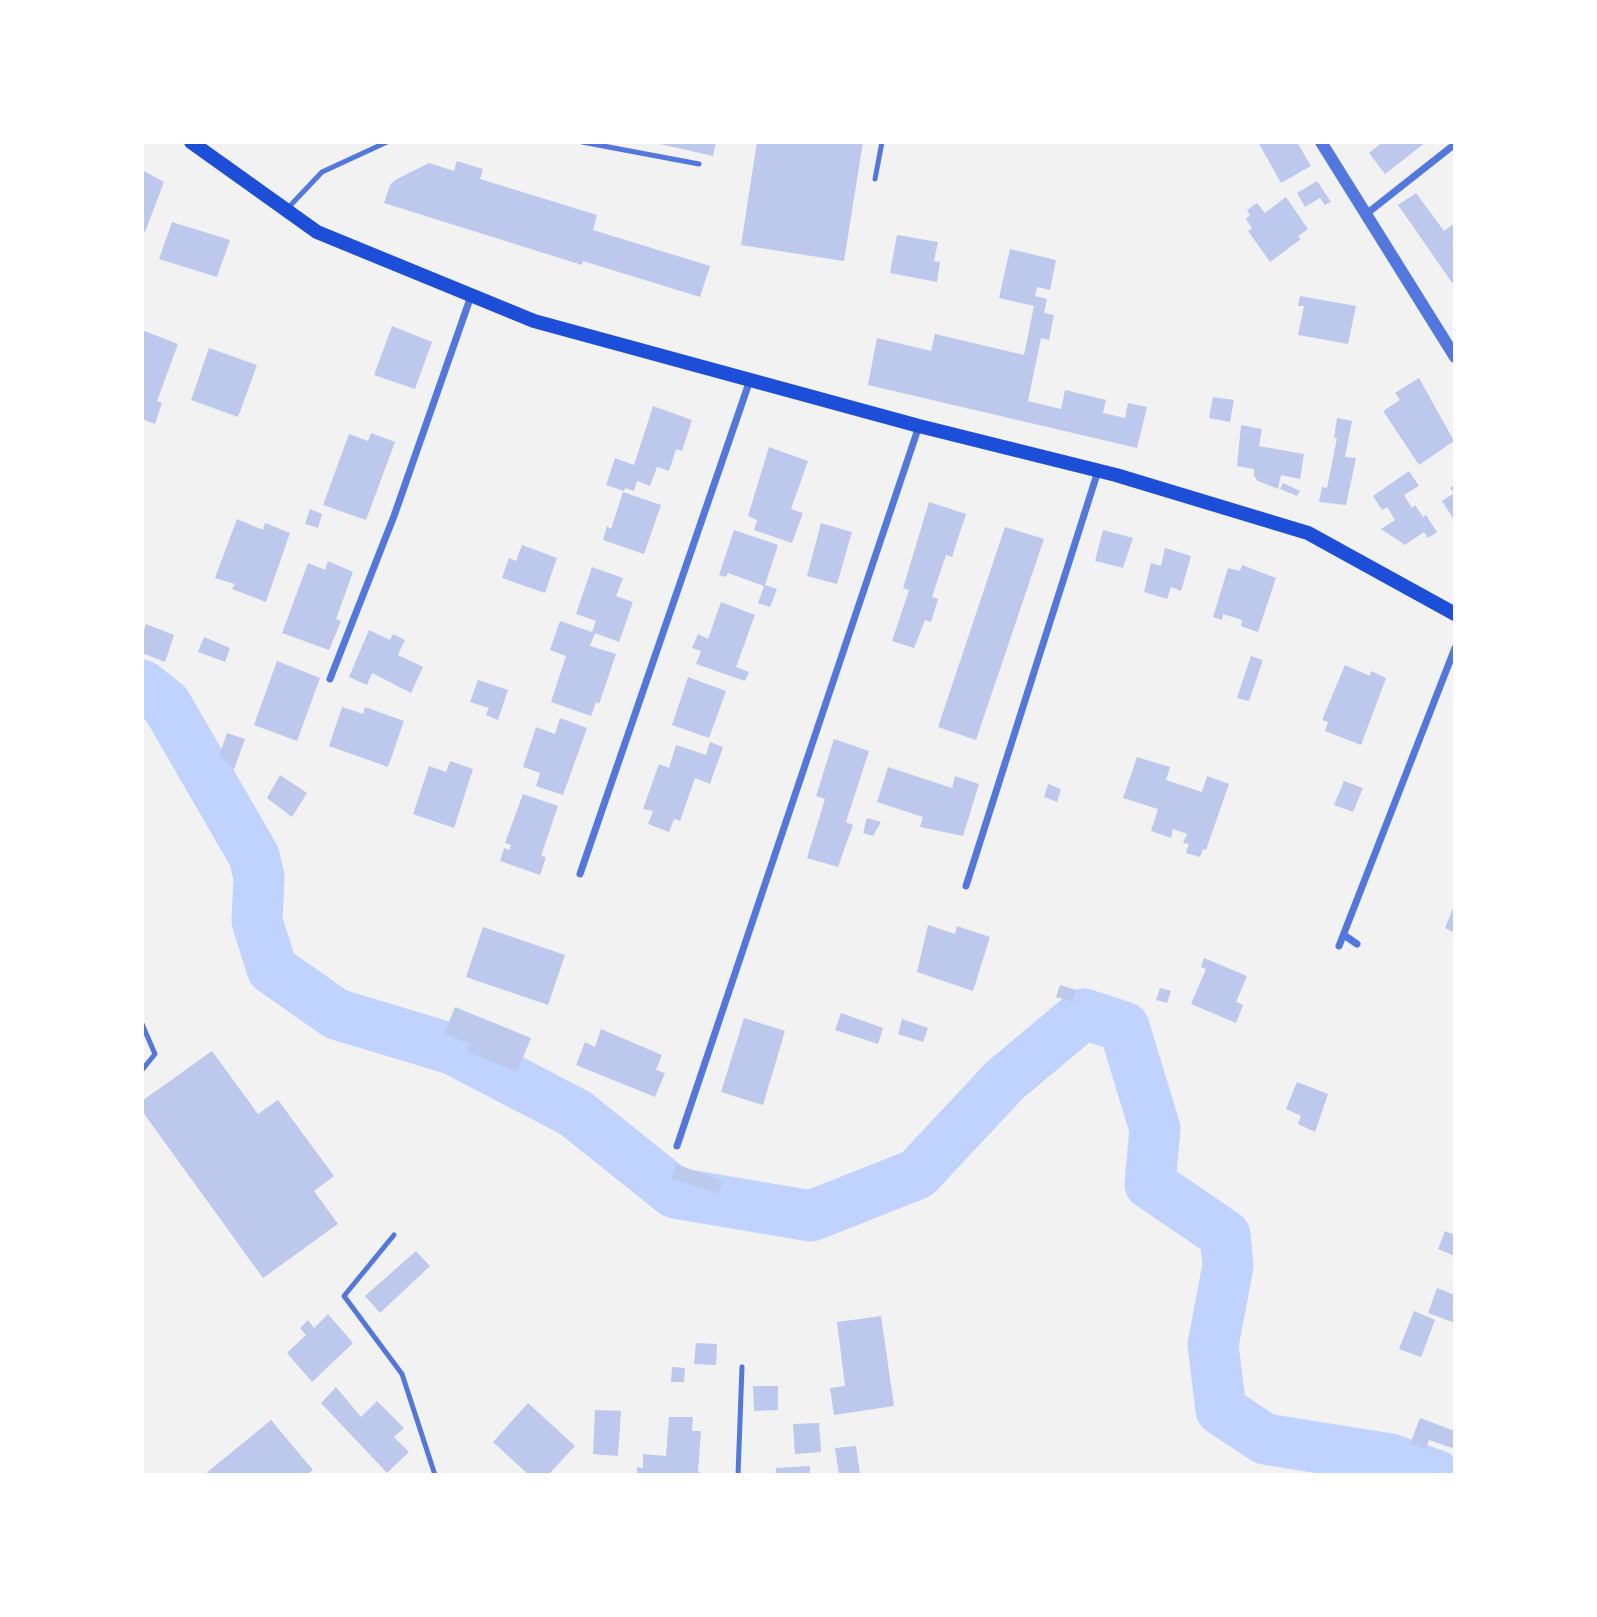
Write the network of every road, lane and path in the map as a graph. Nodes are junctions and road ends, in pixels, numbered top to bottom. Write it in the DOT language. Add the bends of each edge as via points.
graph roads {
  1 [pos="191,142"];
  2 [pos="387,142"];
  3 [pos="582,142"];
  4 [pos="882,142"];
  5 [pos="1321,142"];
  6 [pos="1455,144"];
  7 [pos="699,164"];
  8 [pos="875,179"];
  9 [pos="286,210"];
  10 [pos="1365,216"];
  11 [pos="471,295"];
  12 [pos="1455,357"];
  13 [pos="750,380"];
  14 [pos="919,426"];
  15 [pos="1098,471"];
  16 [pos="1455,614"];
  17 [pos="1455,648"];
  18 [pos="330,679"];
  19 [pos="580,874"];
  20 [pos="966,886"];
  21 [pos="1344,935"];
  22 [pos="1357,944"];
  23 [pos="1339,946"];
  24 [pos="142,1024"];
  25 [pos="142,1070"];
  26 [pos="677,1146"];
  27 [pos="394,1235"];
  28 [pos="742,1367"];
  29 [pos="435,1475"];
  30 [pos="738,1475"];
  1 -- 9 [label="main road"];
  2 -- 9 [label="lane" via="322,172"];
  3 -- 7 [label="lane"];
  4 -- 8 [label="lane"];
  5 -- 10 [label="street"];
  6 -- 10 [label="street"];
  9 -- 11 [label="main road" via="317,232"];
  10 -- 12 [label="street"];
  11 -- 13 [label="main road" via="534,321"];
  11 -- 18 [label="street" via="394,516"];
  13 -- 14 [label="main road"];
  13 -- 19 [label="street"];
  14 -- 15 [label="main road"];
  14 -- 26 [label="street"];
  15 -- 16 [label="main road" via="1308,533"];
  15 -- 20 [label="street"];
  17 -- 21 [label="street"];
  21 -- 22 [label="street"];
  21 -- 23 [label="street"];
  24 -- 25 [label="lane" via="155,1054"];
  27 -- 29 [label="lane" via="344,1296 402,1374"];
  28 -- 30 [label="lane"];
}
